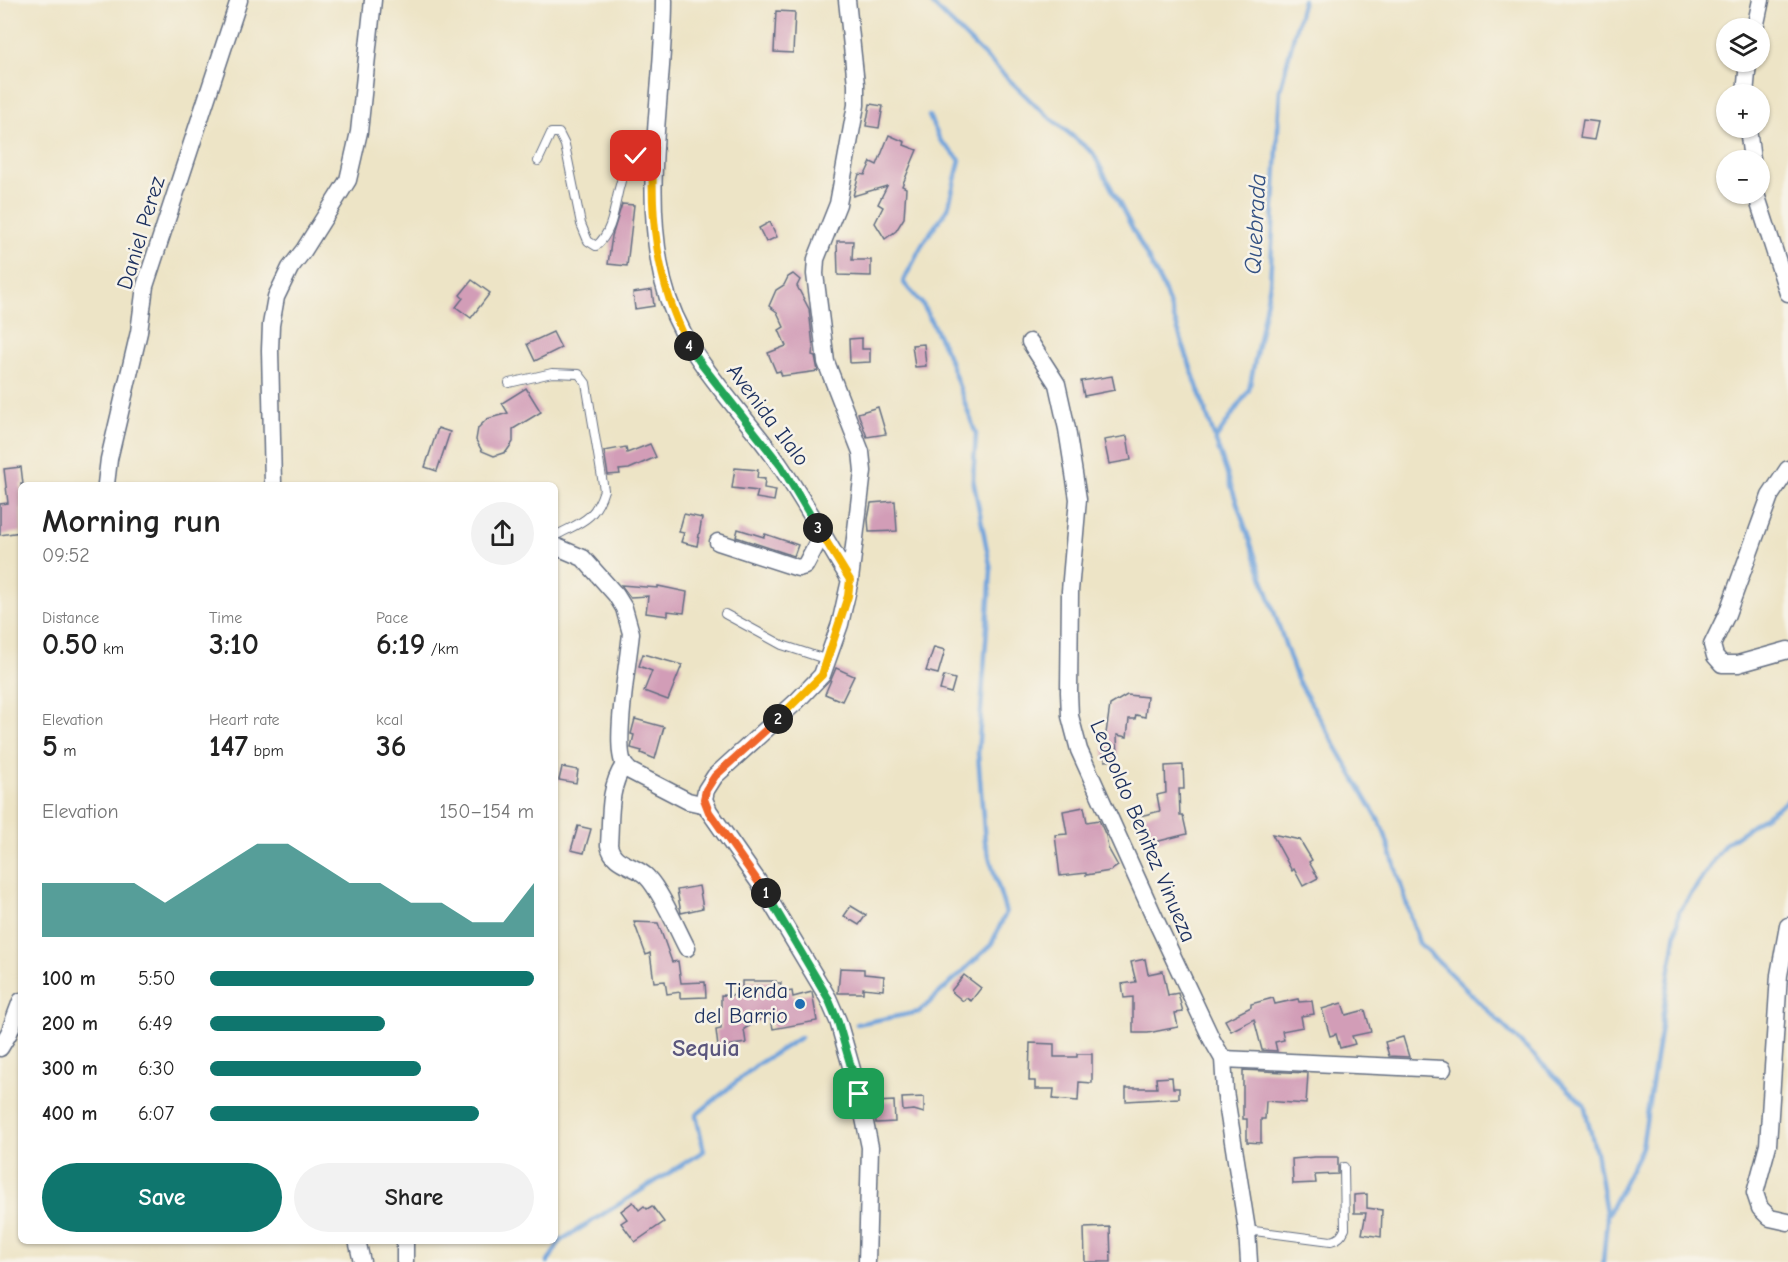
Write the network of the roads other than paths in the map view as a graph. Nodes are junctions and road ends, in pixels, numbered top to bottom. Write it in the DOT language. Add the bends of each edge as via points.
graph roads {
  1 [pos="239,0"];
  2 [pos="373,0"];
  3 [pos="664,0"];
  4 [pos="847,0"];
  5 [pos="1761,0"];
  6 [pos="1757,18"];
  7 [pos="654,143"];
  8 [pos="538,162"];
  9 [pos="1759,204"];
  10 [pos="1788,293"];
  11 [pos="1030,342"];
  12 [pos="509,383"];
  13 [pos="1788,469"];
  14 [pos="106,482"];
  15 [pos="273,482"];
  16 [pos="558,534"];
  17 [pos="822,534"];
  18 [pos="718,542"];
  19 [pos="558,547"];
  20 [pos="850,580"];
  21 [pos="724,614"];
  22 [pos="1788,650"];
  23 [pos="828,660"];
  24 [pos="624,765"];
  25 [pos="706,805"];
  26 [pos="1788,926"];
  27 [pos="687,948"];
  28 [pos="18,1009"];
  29 [pos="0,1048"];
  30 [pos="1223,1059"];
  31 [pos="1443,1069"];
  32 [pos="1344,1167"];
  33 [pos="1788,1222"];
  34 [pos="1247,1230"];
  35 [pos="358,1244"];
  36 [pos="405,1244"];
  37 [pos="362,1262"];
  38 [pos="405,1262"];
  39 [pos="867,1262"];
  40 [pos="1249,1262"];
  1 -- 14 [label="street, Daniel Perez" via="145,286 140,332"];
  2 -- 15 [label="street" via="359,132 348,180 290,268 276,297 270,350"];
  3 -- 7 [label="street, Avenida Ilalo"];
  4 -- 20 [label="street" via="856,105 838,204 816,259 815,274 826,362 861,452 863,471"];
  5 -- 6 [label="street"];
  7 -- 8 [label="lane" via="626,169 605,238 596,246 588,241 581,224 565,145 559,133 551,133"];
  7 -- 17 [label="street, Avenida Ilalo" via="654,215 668,298 693,351 781,466"];
  9 -- 10 [label="street"];
  11 -- 30 [label="street, Leopoldo Benitez Vinueza" via="1057,384 1078,500 1070,591 1069,692 1074,732 1153,914"];
  12 -- 16 [label="lane" via="552,373 579,374 586,383 604,490 600,505 588,519"];
  13 -- 22 [label="street" via="1770,496 1712,645 1714,656 1722,664 1738,664"];
  17 -- 18 [label="street" via="805,566 798,568"];
  17 -- 20 [label="street, Avenida Ilalo"];
  19 -- 24 [label="street" via="583,558 616,595 629,623 621,729"];
  20 -- 23 [label="street"];
  21 -- 23 [label="lane" via="782,645"];
  23 -- 25 [label="street" via="815,684 715,776 706,790"];
  24 -- 25 [label="street" via="688,801"];
  24 -- 27 [label="street" via="616,775 613,790 610,853 646,876"];
  25 -- 39 [label="street" via="760,884 828,998 838,1022 870,1147"];
  26 -- 33 [label="street" via="1779,975 1768,1145 1755,1193 1760,1208 1770,1218"];
  28 -- 29 [label="street"];
  30 -- 31 [label="street"];
  30 -- 34 [label="street, Leopoldo Benitez Vinueza"];
  32 -- 34 [label="lane" via="1345,1229 1338,1239"];
  34 -- 40 [label="street, Leopoldo Benitez Vinueza"];
  35 -- 37 [label="street"];
  36 -- 38 [label="street"];
}
